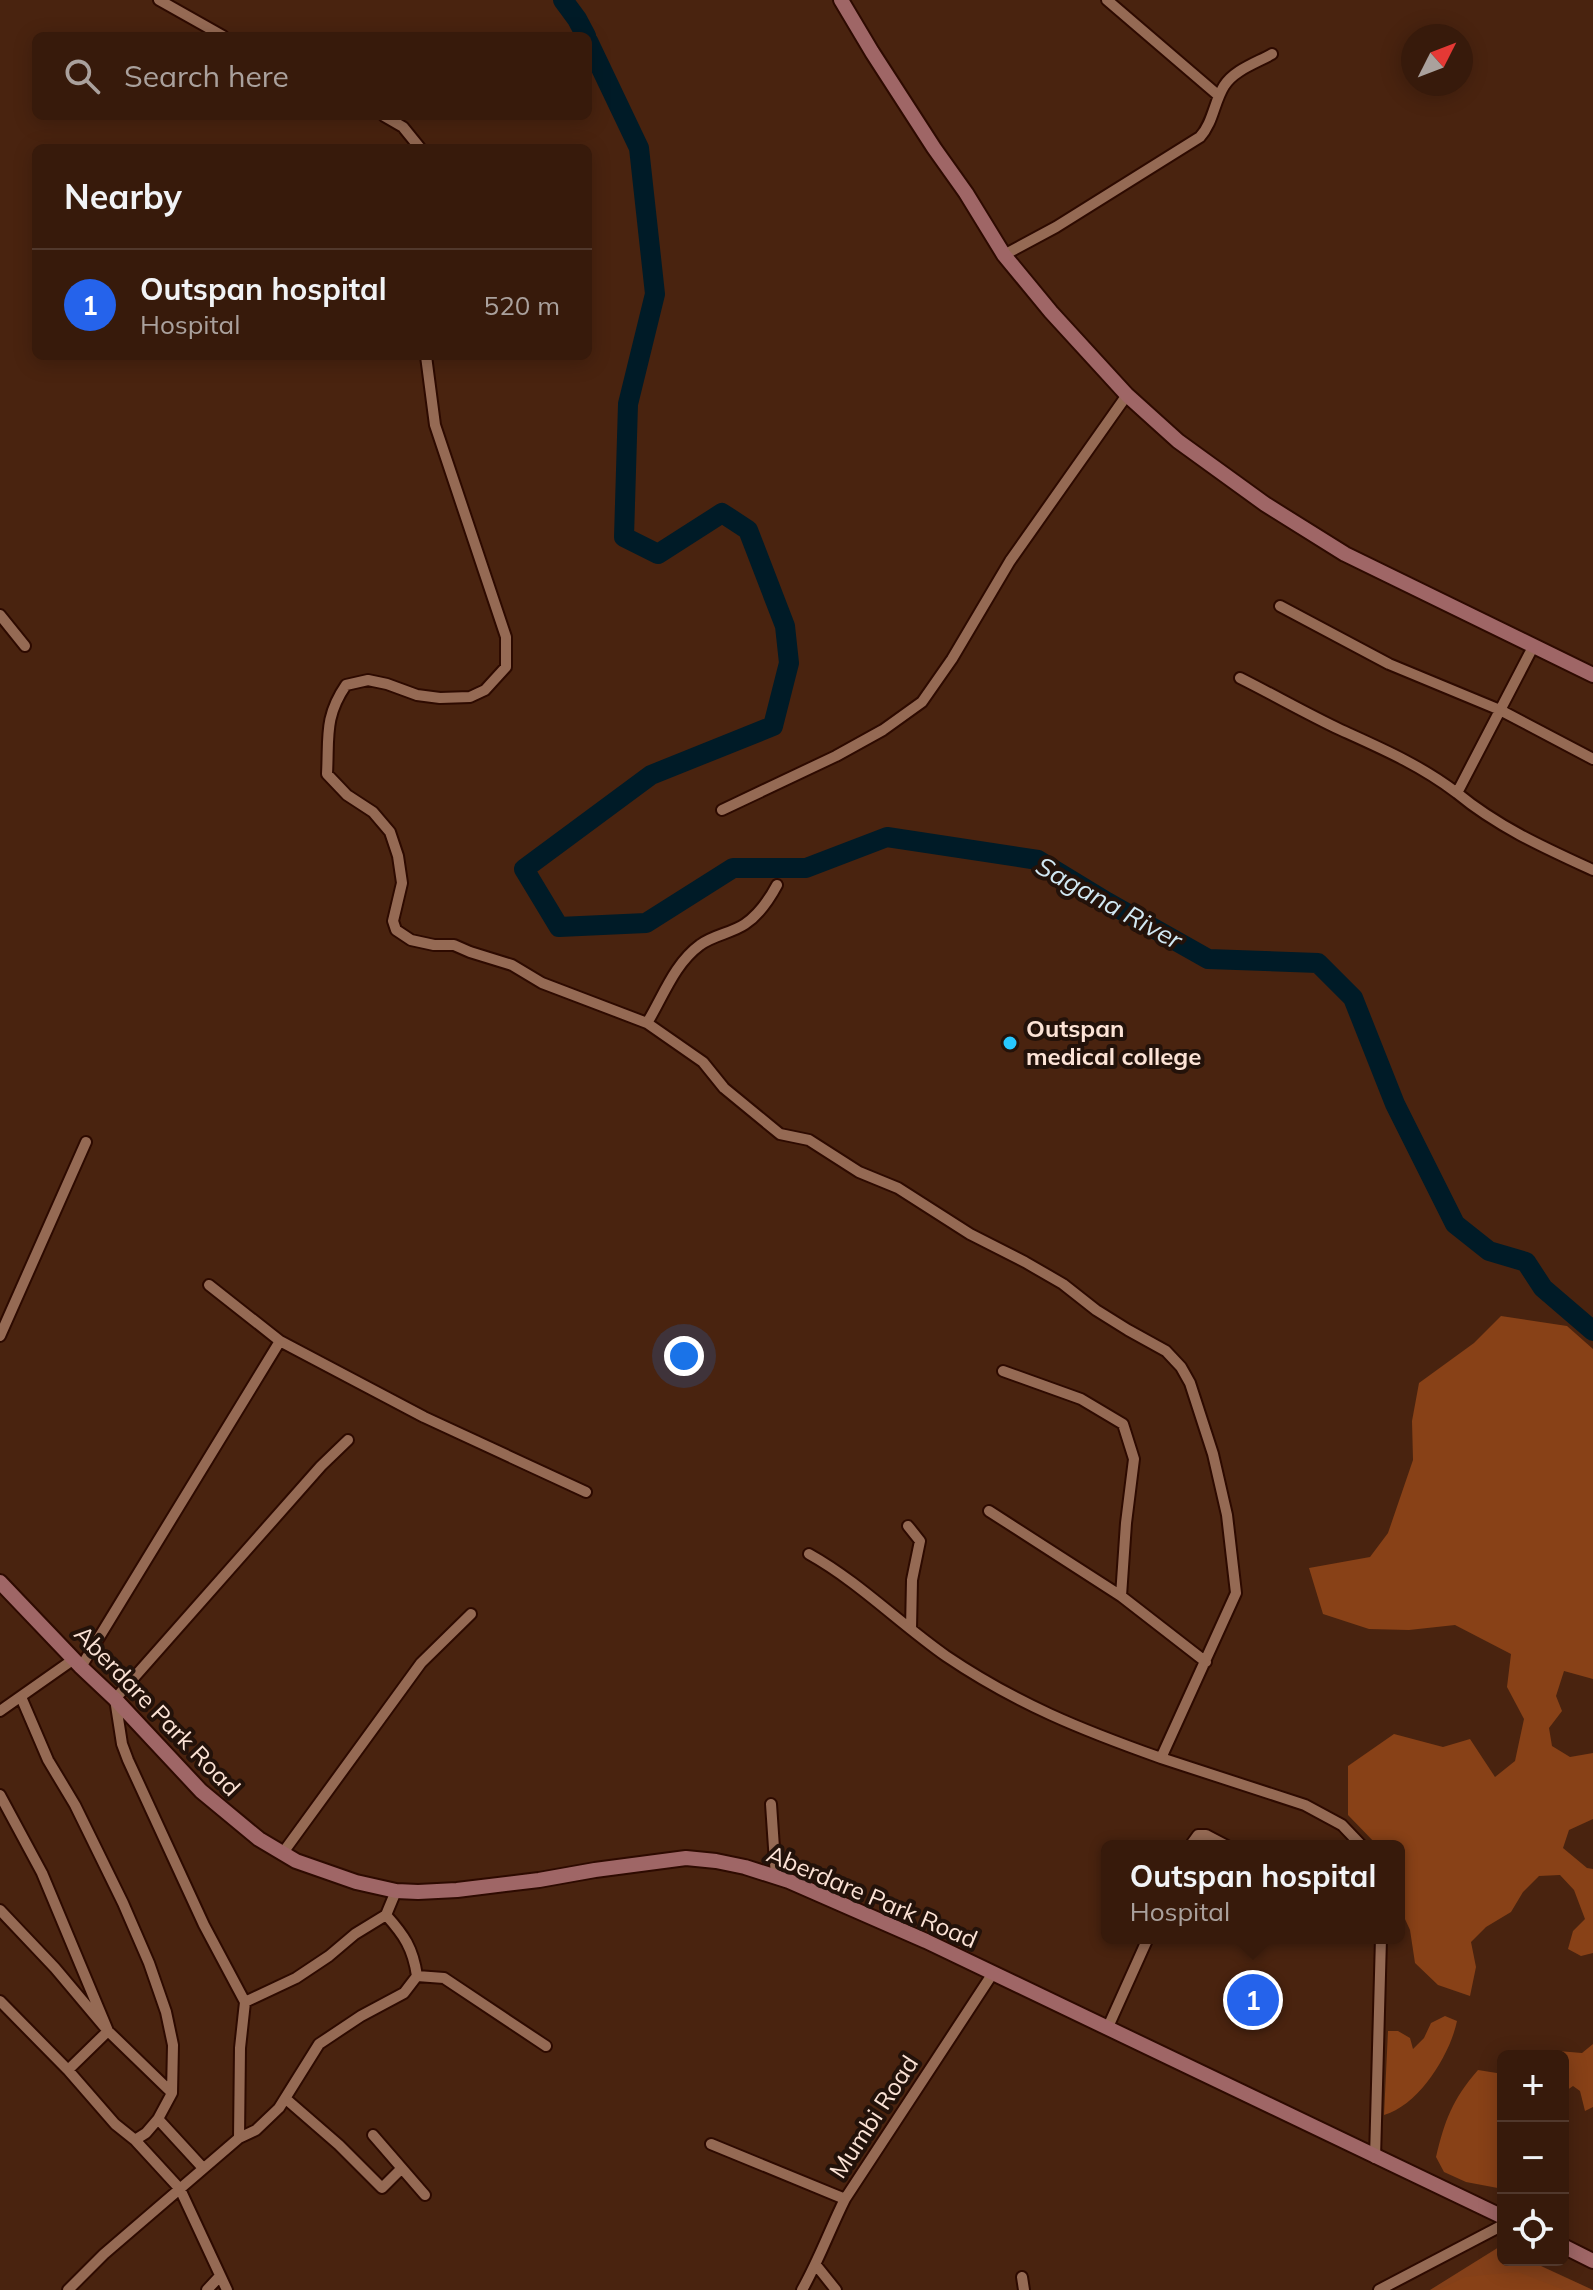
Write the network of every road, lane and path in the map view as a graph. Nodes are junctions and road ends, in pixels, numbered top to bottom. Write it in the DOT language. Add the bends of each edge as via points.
graph roads {
  1 [pos="159,0"];
  2 [pos="841,0"];
  3 [pos="1107,0"];
  4 [pos="216,32"];
  5 [pos="1272,54"];
  6 [pos="1219,96"];
  7 [pos="391,120"];
  8 [pos="417,144"];
  9 [pos="1004,255"];
  10 [pos="427,360"];
  11 [pos="1127,395"];
  12 [pos="1280,606"];
  13 [pos="0,615"];
  14 [pos="1534,645"];
  15 [pos="25,646"];
  16 [pos="1593,675"];
  17 [pos="1240,678"];
  18 [pos="1500,710"];
  19 [pos="1593,759"];
  20 [pos="1457,793"];
  21 [pos="722,810"];
  22 [pos="1593,870"];
  23 [pos="777,885"];
  24 [pos="647,1023"];
  25 [pos="86,1142"];
  26 [pos="209,1285"];
  27 [pos="0,1336"];
  28 [pos="280,1341"];
  29 [pos="1003,1371"];
  30 [pos="348,1440"];
  31 [pos="586,1492"];
  32 [pos="989,1511"];
  33 [pos="908,1526"];
  34 [pos="809,1554"];
  35 [pos="0,1582"];
  36 [pos="1121,1596"];
  37 [pos="471,1614"];
  38 [pos="911,1629"];
  39 [pos="1206,1662"];
  40 [pos="77,1663"];
  41 [pos="21,1697"];
  42 [pos="115,1699"];
  43 [pos="0,1711"];
  44 [pos="1161,1758"];
  45 [pos="0,1795"];
  46 [pos="771,1804"];
  47 [pos="1194,1840"];
  48 [pos="1216,1840"];
  49 [pos="1356,1840"];
  50 [pos="282,1854"];
  51 [pos="776,1877"];
  52 [pos="396,1891"];
  53 [pos="0,1910"];
  54 [pos="386,1915"];
  55 [pos="1145,1944"];
  56 [pos="1381,1944"];
  57 [pos="993,1973"];
  58 [pos="417,1976"];
  59 [pos="0,2001"];
  60 [pos="245,2002"];
  61 [pos="1108,2027"];
  62 [pos="108,2031"];
  63 [pos="546,2046"];
  64 [pos="68,2070"];
  65 [pos="172,2093"];
  66 [pos="286,2099"];
  67 [pos="158,2119"];
  68 [pos="373,2135"];
  69 [pos="239,2138"];
  70 [pos="135,2140"];
  71 [pos="711,2144"];
  72 [pos="1375,2158"];
  73 [pos="203,2168"];
  74 [pos="401,2169"];
  75 [pos="180,2189"];
  76 [pos="425,2195"];
  77 [pos="845,2199"];
  78 [pos="1497,2214"];
  79 [pos="1497,2228"];
  80 [pos="1569,2249"];
  81 [pos="1593,2261"];
  82 [pos="816,2265"];
  83 [pos="220,2276"];
  84 [pos="1022,2277"];
  85 [pos="68,2290"];
  86 [pos="207,2290"];
  87 [pos="227,2290"];
  88 [pos="802,2290"];
  89 [pos="836,2290"];
  90 [pos="1024,2290"];
  91 [pos="1379,2290"];
  1 -- 4 [label="street"];
  2 -- 9 [label="street"];
  3 -- 6 [label="street"];
  5 -- 6 [label="street" via="1232,76"];
  6 -- 9 [label="street" via="1200,137"];
  7 -- 8 [label="street"];
  9 -- 11 [label="street"];
  10 -- 24 [label="street" via="435,425 506,637 506,667 485,690 470,697 417,695 368,680 346,685 330,716 327,774 390,832 402,883 393,921 396,930 411,940 454,945 512,965 542,983"];
  11 -- 14 [label="street" via="1178,441 1308,532"];
  11 -- 21 [label="street" via="1010,561 922,702 836,756"];
  12 -- 18 [label="street" via="1389,664"];
  13 -- 15 [label="street"];
  14 -- 16 [label="street"];
  14 -- 18 [label="street"];
  17 -- 20 [label="street" via="1391,752"];
  18 -- 19 [label="street"];
  18 -- 20 [label="street"];
  20 -- 22 [label="street" via="1504,827"];
  23 -- 24 [label="street" via="765,906 745,924 689,955"];
  24 -- 39 [label="street" via="703,1062 724,1088 780,1134 809,1140 859,1172 898,1188 1063,1284 1166,1351 1181,1367 1213,1454 1235,1575 1236,1593"];
  25 -- 27 [label="street"];
  26 -- 28 [label="street"];
  28 -- 31 [label="street" via="424,1417"];
  28 -- 40 [label="street"];
  29 -- 36 [label="street" via="1081,1399 1123,1424 1134,1459"];
  30 -- 42 [label="street"];
  32 -- 36 [label="street"];
  33 -- 38 [label="street" via="920,1541"];
  34 -- 38 [label="street"];
  35 -- 40 [label="street, Aberdare Park Road"];
  36 -- 39 [label="street"];
  37 -- 50 [label="street" via="421,1663"];
  38 -- 44 [label="street" via="1040,1711"];
  39 -- 44 [label="street"];
  40 -- 41 [label="street"];
  40 -- 42 [label="street, Aberdare Park Road"];
  41 -- 43 [label="street"];
  41 -- 65 [label="street" via="149,1963 173,2045"];
  42 -- 50 [label="street, Aberdare Park Road" via="201,1791"];
  42 -- 60 [label="street" via="128,1760"];
  44 -- 49 [label="street" via="1305,1805 1342,1825"];
  45 -- 62 [label="street" via="42,1873"];
  46 -- 51 [label="street"];
  47 -- 48 [label="street" via="1206,1835"];
  50 -- 52 [label="street, Aberdare Park Road" via="330,1874"];
  51 -- 52 [label="street, Aberdare Park Road" via="686,1858 494,1886"];
  51 -- 57 [label="street, Aberdare Park Road"];
  52 -- 54 [label="street"];
  53 -- 62 [label="street"];
  54 -- 58 [label="street" via="405,1936"];
  54 -- 60 [label="street" via="296,1978"];
  55 -- 61 [label="street"];
  56 -- 72 [label="street"];
  57 -- 61 [label="street, Aberdare Park Road"];
  57 -- 77 [label="street, Mumbi Road"];
  58 -- 63 [label="street" via="444,1978"];
  58 -- 66 [label="street" via="404,1993 319,2044"];
  59 -- 64 [label="street"];
  60 -- 69 [label="street"];
  61 -- 72 [label="street, Aberdare Park Road"];
  62 -- 64 [label="street"];
  62 -- 65 [label="street"];
  64 -- 70 [label="street"];
  65 -- 67 [label="street"];
  66 -- 69 [label="street" via="256,2130"];
  66 -- 74 [label="street" via="382,2188"];
  67 -- 70 [label="street"];
  67 -- 73 [label="street"];
  68 -- 74 [label="street"];
  69 -- 73 [label="street"];
  70 -- 75 [label="street"];
  71 -- 77 [label="street"];
  72 -- 78 [label="street, Aberdare Park Road"];
  73 -- 75 [label="street"];
  74 -- 76 [label="street"];
  75 -- 83 [label="street"];
  75 -- 85 [label="street"];
  77 -- 82 [label="street, Mumbi Road"];
  79 -- 91 [label="street"];
  80 -- 81 [label="street"];
  82 -- 88 [label="street, Mumbi Road"];
  82 -- 89 [label="street"];
  83 -- 86 [label="street"];
  83 -- 87 [label="street"];
  84 -- 90 [label="street"];
}
